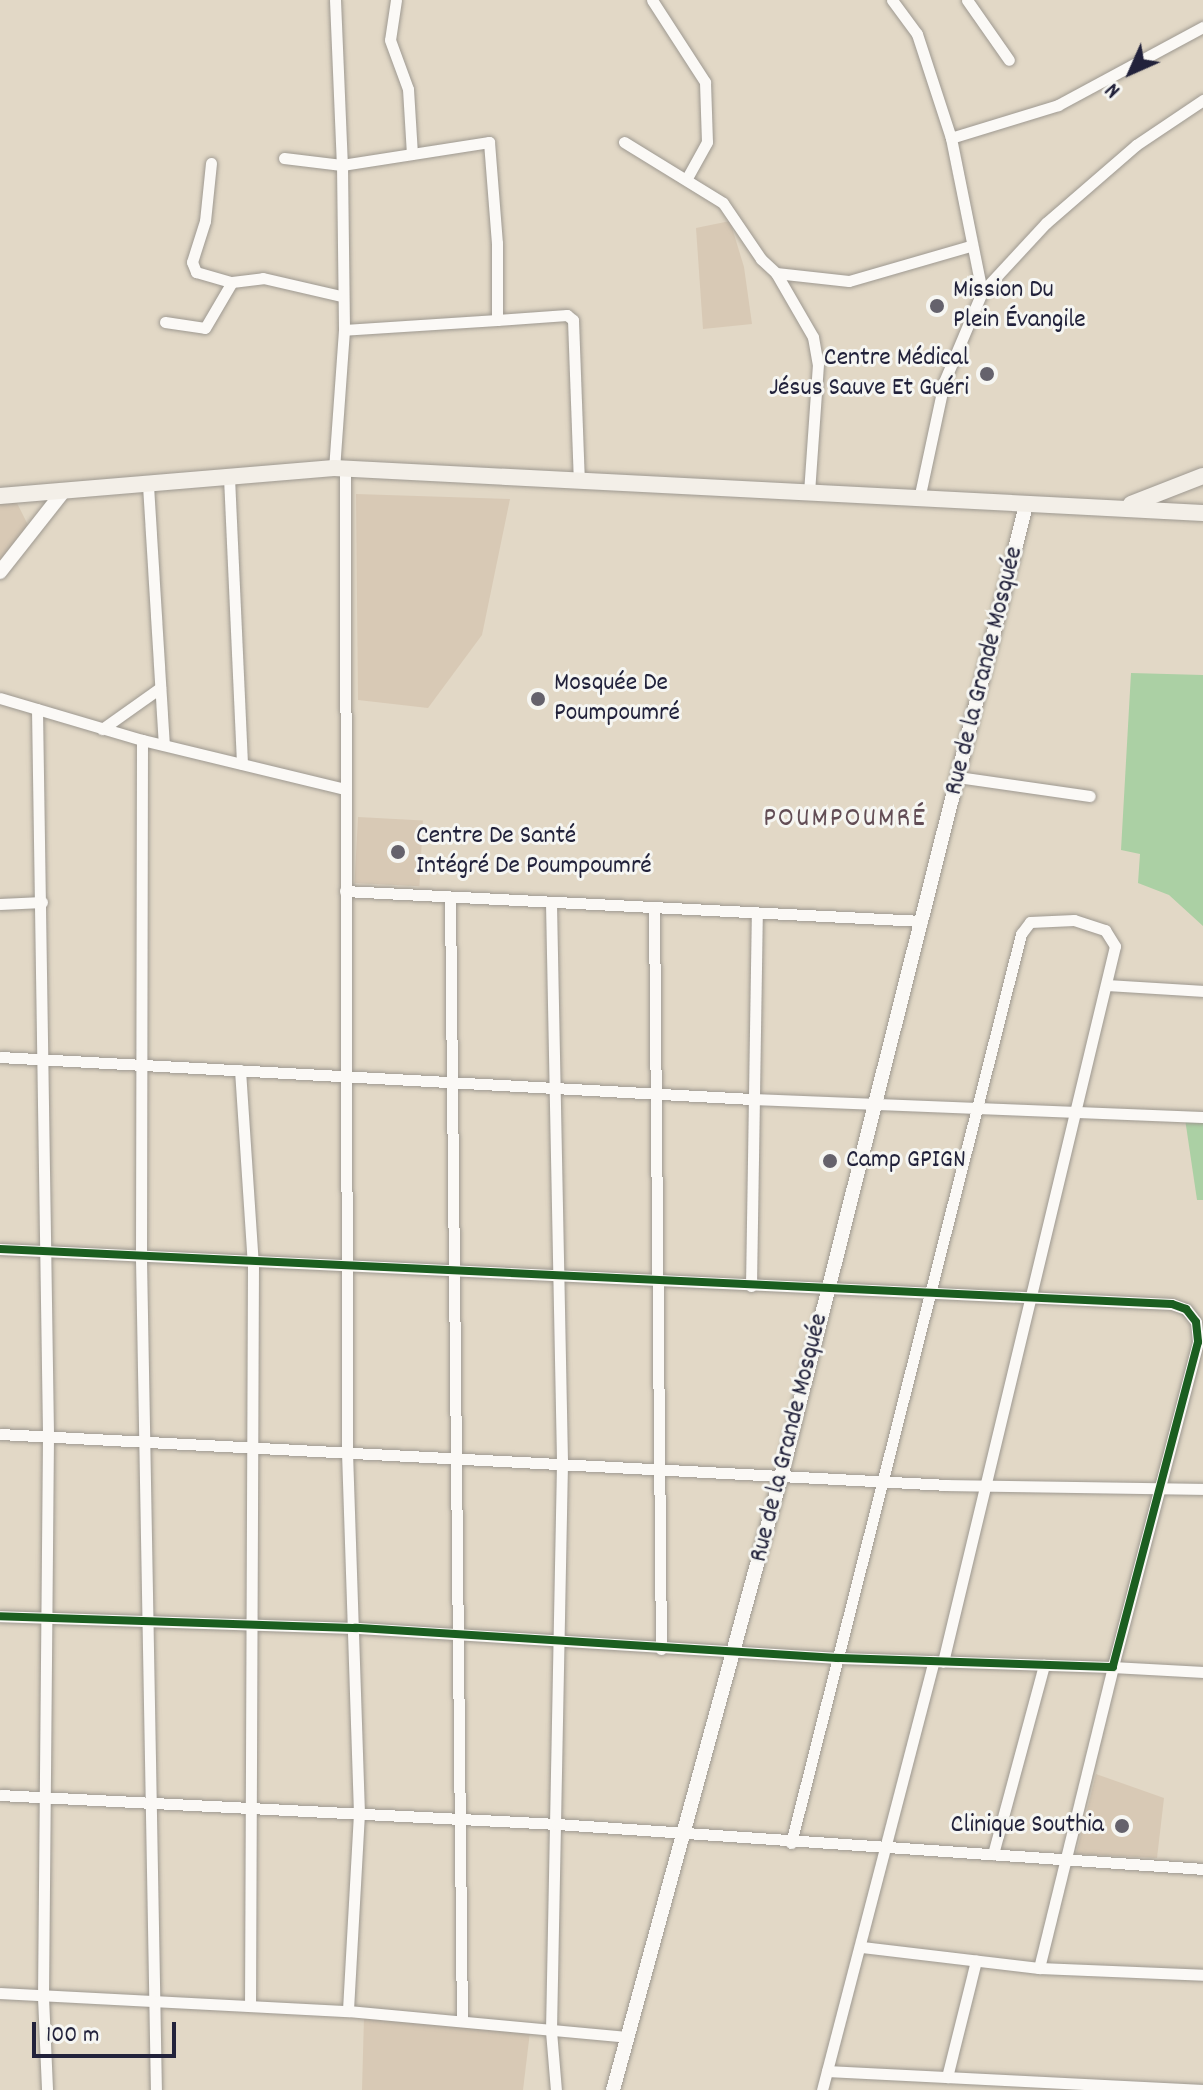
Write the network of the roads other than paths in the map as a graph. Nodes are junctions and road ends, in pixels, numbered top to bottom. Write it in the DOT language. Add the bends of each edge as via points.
graph roads {
  1 [pos="335,0"];
  2 [pos="396,0"];
  3 [pos="652,0"];
  4 [pos="892,0"];
  5 [pos="967,0"];
  6 [pos="1203,27"];
  7 [pos="1009,60"];
  8 [pos="1203,100"];
  9 [pos="951,138"];
  10 [pos="624,142"];
  11 [pos="412,154"];
  12 [pos="284,158"];
  13 [pos="211,163"];
  14 [pos="342,165"];
  15 [pos="688,176"];
  16 [pos="970,246"];
  17 [pos="776,273"];
  18 [pos="232,282"];
  19 [pos="982,292"];
  20 [pos="341,296"];
  21 [pos="497,320"];
  22 [pos="165,322"];
  23 [pos="344,330"];
  24 [pos="339,468"];
  25 [pos="1203,476"];
  26 [pos="229,477"];
  27 [pos="579,482"];
  28 [pos="148,485"];
  29 [pos="63,492"];
  30 [pos="809,492"];
  31 [pos="0,496"];
  32 [pos="919,499"];
  33 [pos="1026,505"];
  34 [pos="1122,507"];
  35 [pos="1203,513"];
  36 [pos="0,572"];
  37 [pos="160,688"];
  38 [pos="0,698"];
  39 [pos="37,709"];
  40 [pos="102,729"];
  41 [pos="142,740"];
  42 [pos="164,745"];
  43 [pos="242,764"];
  44 [pos="958,777"];
  45 [pos="345,789"];
  46 [pos="1090,796"];
  47 [pos="345,891"];
  48 [pos="450,898"];
  49 [pos="42,902"];
  50 [pos="551,903"];
  51 [pos="0,904"];
  52 [pos="654,909"];
  53 [pos="757,914"];
  54 [pos="922,921"];
  55 [pos="1108,985"];
  56 [pos="1203,991"];
  57 [pos="0,1057"];
  58 [pos="45,1059"];
  59 [pos="143,1065"];
  60 [pos="240,1070"];
  61 [pos="346,1076"];
  62 [pos="452,1084"];
  63 [pos="557,1089"];
  64 [pos="658,1093"];
  65 [pos="752,1099"];
  66 [pos="874,1104"];
  67 [pos="977,1108"];
  68 [pos="1074,1112"];
  69 [pos="1203,1117"];
  70 [pos="0,1249"];
  71 [pos="43,1250"];
  72 [pos="141,1259"];
  73 [pos="253,1264"];
  74 [pos="346,1268"];
  75 [pos="455,1272"];
  76 [pos="555,1278"];
  77 [pos="654,1281"];
  78 [pos="751,1286"];
  79 [pos="828,1289"];
  80 [pos="926,1293"];
  81 [pos="1028,1298"];
  82 [pos="1186,1309"];
  83 [pos="1203,1310"];
  84 [pos="0,1434"];
  85 [pos="48,1437"];
  86 [pos="145,1442"];
  87 [pos="253,1448"];
  88 [pos="347,1452"];
  89 [pos="457,1458"];
  90 [pos="562,1463"];
  91 [pos="659,1466"];
  92 [pos="782,1473"];
  93 [pos="881,1481"];
  94 [pos="983,1486"];
  95 [pos="1162,1488"];
  96 [pos="1203,1489"];
  97 [pos="0,1616"];
  98 [pos="47,1618"];
  99 [pos="148,1622"];
  100 [pos="253,1624"];
  101 [pos="356,1628"];
  102 [pos="458,1637"];
  103 [pos="560,1643"];
  104 [pos="661,1649"];
  105 [pos="735,1652"];
  106 [pos="837,1658"];
  107 [pos="939,1661"];
  108 [pos="1044,1665"];
  109 [pos="1113,1667"];
  110 [pos="1203,1672"];
  111 [pos="0,1795"];
  112 [pos="49,1796"];
  113 [pos="152,1802"];
  114 [pos="252,1808"];
  115 [pos="359,1813"];
  116 [pos="461,1819"];
  117 [pos="557,1824"];
  118 [pos="683,1834"];
  119 [pos="791,1843"];
  120 [pos="884,1851"];
  121 [pos="993,1854"];
  122 [pos="1064,1861"];
  123 [pos="1203,1869"];
  124 [pos="862,1947"];
  125 [pos="976,1961"];
  126 [pos="1039,1968"];
  127 [pos="1203,1975"];
  128 [pos="0,1993"];
  129 [pos="43,1997"];
  130 [pos="158,2002"];
  131 [pos="250,2005"];
  132 [pos="348,2011"];
  133 [pos="462,2018"];
  134 [pos="551,2031"];
  135 [pos="627,2037"];
  136 [pos="827,2071"];
  137 [pos="947,2077"];
  138 [pos="47,2090"];
  139 [pos="156,2090"];
  140 [pos="556,2090"];
  141 [pos="613,2090"];
  142 [pos="822,2090"];
  143 [pos="1203,2090"];
  1 -- 14 [label="street"];
  2 -- 11 [label="street" via="390,40 408,89"];
  3 -- 15 [label="street" via="705,82 707,142"];
  4 -- 9 [label="street" via="917,34"];
  5 -- 7 [label="street"];
  6 -- 9 [label="street" via="1058,105"];
  8 -- 19 [label="street" via="1136,145 1046,223"];
  9 -- 16 [label="street"];
  10 -- 15 [label="street"];
  11 -- 14 [label="street"];
  11 -- 21 [label="street" via="489,142"];
  12 -- 14 [label="street"];
  13 -- 18 [label="street" via="205,221 192,262 201,275"];
  14 -- 20 [label="street"];
  15 -- 17 [label="street" via="723,203"];
  16 -- 17 [label="street" via="849,281"];
  16 -- 19 [label="street"];
  17 -- 30 [label="street" via="813,337 818,364"];
  18 -- 20 [label="street" via="263,278"];
  18 -- 22 [label="street" via="205,328"];
  19 -- 32 [label="street" via="944,382"];
  20 -- 23 [label="street"];
  21 -- 23 [label="street"];
  21 -- 27 [label="street" via="567,315 573,320"];
  23 -- 24 [label="street"];
  24 -- 26 [label="main road"];
  24 -- 27 [label="main road"];
  24 -- 45 [label="street"];
  25 -- 34 [label="main road"];
  26 -- 28 [label="main road"];
  26 -- 43 [label="street"];
  27 -- 30 [label="main road"];
  28 -- 29 [label="main road"];
  28 -- 37 [label="street"];
  29 -- 31 [label="main road"];
  29 -- 36 [label="street"];
  30 -- 32 [label="main road"];
  32 -- 33 [label="main road"];
  33 -- 34 [label="main road"];
  33 -- 44 [label="street, Rue de la Grande Mosquée"];
  34 -- 35 [label="main road"];
  37 -- 40 [label="street"];
  37 -- 42 [label="street"];
  38 -- 39 [label="street"];
  39 -- 40 [label="street"];
  39 -- 49 [label="street"];
  40 -- 41 [label="street"];
  41 -- 42 [label="street"];
  41 -- 59 [label="street"];
  42 -- 43 [label="street"];
  43 -- 45 [label="street"];
  44 -- 46 [label="street"];
  44 -- 54 [label="street, Rue de la Grande Mosquée"];
  45 -- 47 [label="street"];
  47 -- 48 [label="street"];
  47 -- 61 [label="street"];
  48 -- 50 [label="street"];
  48 -- 62 [label="street"];
  49 -- 51 [label="street"];
  49 -- 58 [label="street"];
  50 -- 52 [label="street"];
  50 -- 63 [label="street"];
  52 -- 53 [label="street"];
  52 -- 64 [label="street"];
  53 -- 54 [label="street"];
  53 -- 65 [label="street"];
  54 -- 66 [label="street, Rue de la Grande Mosquée"];
  55 -- 56 [label="street"];
  55 -- 67 [label="street" via="1115,946 1105,930 1074,920 1030,922 1021,934"];
  55 -- 68 [label="street"];
  57 -- 58 [label="street"];
  58 -- 59 [label="street"];
  58 -- 71 [label="street"];
  59 -- 60 [label="street"];
  59 -- 72 [label="street"];
  60 -- 61 [label="street"];
  60 -- 73 [label="street"];
  61 -- 62 [label="street"];
  61 -- 74 [label="street"];
  62 -- 63 [label="street"];
  62 -- 75 [label="street"];
  63 -- 64 [label="street"];
  63 -- 76 [label="street"];
  64 -- 65 [label="street"];
  64 -- 77 [label="street"];
  65 -- 66 [label="street"];
  65 -- 78 [label="street"];
  66 -- 67 [label="street"];
  66 -- 79 [label="street, Rue de la Grande Mosquée"];
  67 -- 68 [label="street"];
  67 -- 80 [label="street"];
  68 -- 69 [label="street"];
  68 -- 81 [label="street"];
  70 -- 71 [label="street"];
  71 -- 72 [label="street"];
  71 -- 85 [label="street"];
  72 -- 73 [label="street"];
  72 -- 86 [label="street"];
  73 -- 74 [label="street"];
  73 -- 87 [label="street"];
  74 -- 75 [label="street"];
  74 -- 88 [label="street"];
  75 -- 76 [label="street"];
  75 -- 89 [label="street"];
  76 -- 77 [label="street"];
  76 -- 90 [label="street"];
  77 -- 78 [label="street"];
  77 -- 91 [label="street"];
  78 -- 79 [label="street"];
  79 -- 80 [label="street"];
  79 -- 92 [label="street, Rue de la Grande Mosquée"];
  80 -- 81 [label="street"];
  80 -- 93 [label="street"];
  81 -- 82 [label="street" via="1172,1304"];
  81 -- 94 [label="street"];
  82 -- 83 [label="street"];
  82 -- 95 [label="street" via="1196,1322 1198,1342"];
  84 -- 85 [label="street"];
  85 -- 86 [label="street"];
  85 -- 98 [label="street"];
  86 -- 87 [label="street"];
  86 -- 99 [label="street"];
  87 -- 88 [label="street"];
  87 -- 100 [label="street"];
  88 -- 89 [label="street"];
  88 -- 101 [label="street"];
  89 -- 90 [label="street"];
  89 -- 102 [label="street"];
  90 -- 91 [label="street"];
  90 -- 103 [label="street"];
  91 -- 92 [label="street"];
  91 -- 104 [label="street"];
  92 -- 93 [label="street"];
  92 -- 105 [label="street, Rue de la Grande Mosquée"];
  93 -- 94 [label="street"];
  93 -- 106 [label="street"];
  94 -- 95 [label="street"];
  94 -- 107 [label="street"];
  95 -- 96 [label="street"];
  95 -- 109 [label="street"];
  97 -- 98 [label="street"];
  98 -- 99 [label="street"];
  98 -- 112 [label="street"];
  99 -- 100 [label="street"];
  99 -- 113 [label="street"];
  100 -- 101 [label="street"];
  100 -- 114 [label="street"];
  101 -- 102 [label="street"];
  101 -- 115 [label="street"];
  102 -- 103 [label="street"];
  102 -- 116 [label="street"];
  103 -- 104 [label="street"];
  103 -- 117 [label="street"];
  104 -- 105 [label="street"];
  105 -- 106 [label="street"];
  105 -- 118 [label="street, Rue de la Grande Mosquée"];
  106 -- 107 [label="street"];
  106 -- 119 [label="street"];
  107 -- 108 [label="street"];
  107 -- 120 [label="street"];
  108 -- 109 [label="street"];
  108 -- 121 [label="street"];
  109 -- 110 [label="street"];
  109 -- 122 [label="street"];
  111 -- 112 [label="street"];
  112 -- 113 [label="street"];
  112 -- 129 [label="street"];
  113 -- 114 [label="street"];
  113 -- 130 [label="street"];
  114 -- 115 [label="street"];
  114 -- 131 [label="street"];
  115 -- 116 [label="street"];
  115 -- 132 [label="street"];
  116 -- 117 [label="street"];
  116 -- 133 [label="street"];
  117 -- 118 [label="street"];
  117 -- 134 [label="street"];
  118 -- 119 [label="street"];
  118 -- 135 [label="street, Rue de la Grande Mosquée"];
  119 -- 120 [label="street"];
  120 -- 121 [label="street"];
  120 -- 124 [label="street"];
  121 -- 122 [label="street"];
  122 -- 123 [label="street"];
  122 -- 126 [label="street"];
  124 -- 125 [label="street"];
  124 -- 136 [label="street"];
  125 -- 126 [label="street"];
  125 -- 137 [label="street"];
  126 -- 127 [label="street"];
  128 -- 129 [label="street"];
  129 -- 130 [label="street"];
  129 -- 138 [label="street"];
  130 -- 131 [label="street"];
  130 -- 139 [label="street"];
  131 -- 132 [label="street"];
  132 -- 133 [label="street"];
  133 -- 134 [label="street"];
  134 -- 135 [label="street"];
  134 -- 140 [label="street"];
  135 -- 141 [label="street, Rue de la Grande Mosquée"];
  136 -- 137 [label="street"];
  136 -- 142 [label="street"];
  137 -- 143 [label="street"];
}
